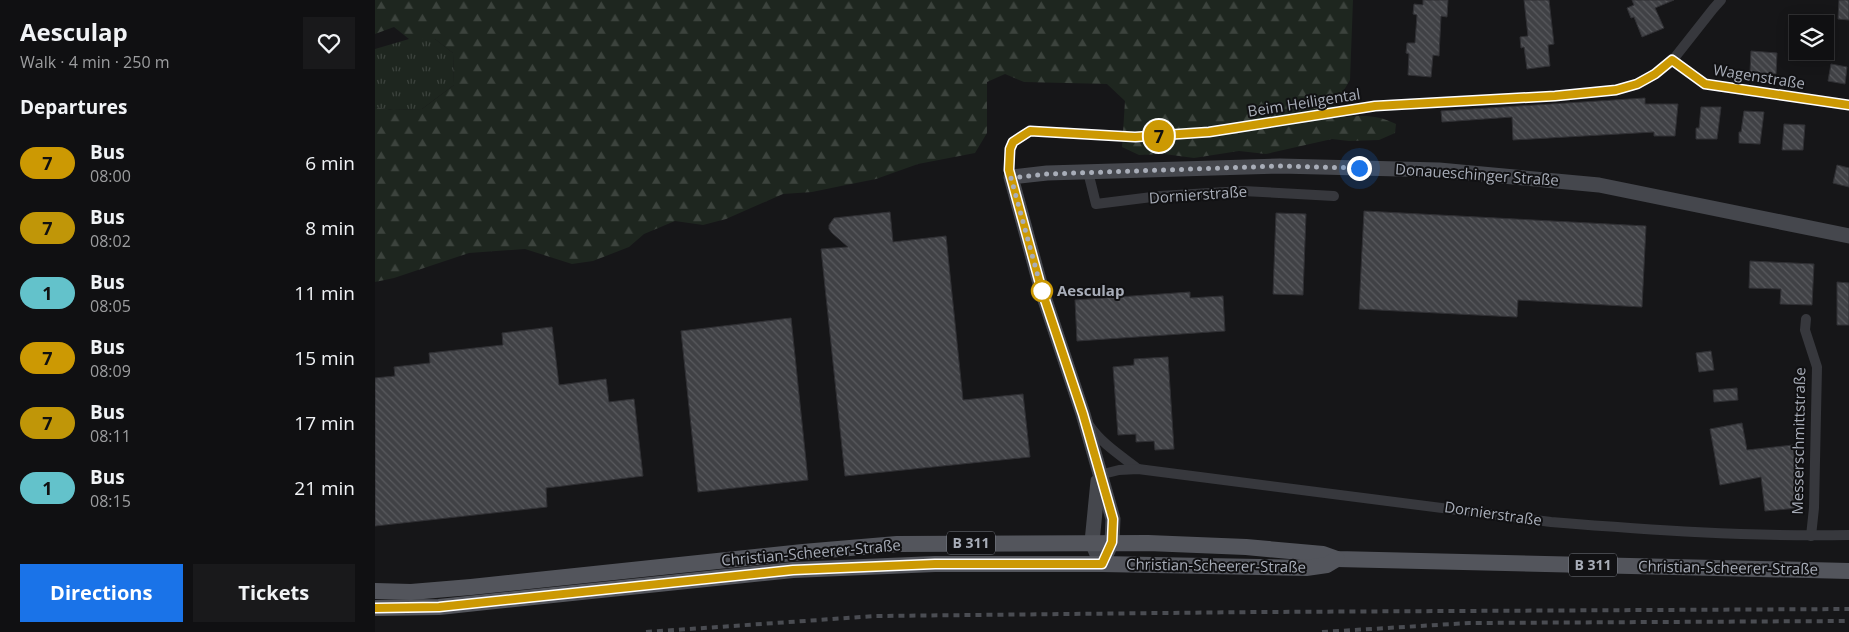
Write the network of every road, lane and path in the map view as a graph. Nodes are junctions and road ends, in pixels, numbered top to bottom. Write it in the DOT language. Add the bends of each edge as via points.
graph roads {
  1 [pos="1721,0"];
  2 [pos="1672,60"];
  3 [pos="1849,105"];
  4 [pos="1088,172"];
  5 [pos="1011,178"];
  6 [pos="1334,196"];
  7 [pos="1849,236"];
  8 [pos="1806,319"];
  9 [pos="1083,414"];
  10 [pos="1138,469"];
  11 [pos="1099,475"];
  12 [pos="1849,535"];
  13 [pos="1811,536"];
  14 [pos="1091,542"];
  15 [pos="1112,542"];
  16 [pos="1337,558"];
  17 [pos="1102,564"];
  18 [pos="1849,571"];
  19 [pos="375,591"];
  20 [pos="375,608"];
  1 -- 2 [label="street, Beim Heiligental"];
  2 -- 3 [label="street, Wagenstraße" via="1705,84"];
  2 -- 5 [label="street, Beim Heiligental" via="1637,84 1616,90 1375,106 1209,132 1135,137 1030,131 1013,142 1010,149"];
  4 -- 5 [label="street, Donaueschinger Straße"];
  4 -- 6 [label="street, Dornierstraße" via="1096,204 1243,191"];
  4 -- 7 [label="street, Donaueschinger Straße" via="1280,166 1439,170 1599,185"];
  5 -- 9 [label="street, Dornierstraße" via="1042,291"];
  8 -- 13 [label="street, Messerschmittstraße" via="1805,330 1817,367"];
  9 -- 10 [label="street, Dornierstraße" via="1097,437"];
  9 -- 11 [label="street, Dornierstraße"];
  10 -- 11 [label="street, Dornierstraße"];
  10 -- 13 [label="street, Dornierstraße" via="1551,522"];
  11 -- 14 [label="street, Dornierstraße"];
  11 -- 15 [label="street, Dornierstraße" via="1113,519"];
  12 -- 13 [label="street, Dornierstraße"];
  14 -- 15 [label="main road, Christian-Scheerer-Straße / B 311"];
  14 -- 17 [label="street"];
  14 -- 19 [label="main road, Christian-Scheerer-Straße / B 311" via="888,545 471,587"];
  15 -- 16 [label="main road, Christian-Scheerer-Straße / B 311" via="1246,547"];
  15 -- 17 [label="street, Dornierstraße"];
  16 -- 17 [label="main road, Christian-Scheerer-Straße / B 311" via="1327,565 1306,568"];
  16 -- 18 [label="main road, Christian-Scheerer-Straße / B 311"];
  17 -- 20 [label="main road, Christian-Scheerer-Straße / B 311" via="935,564 793,570 439,607"];
}
